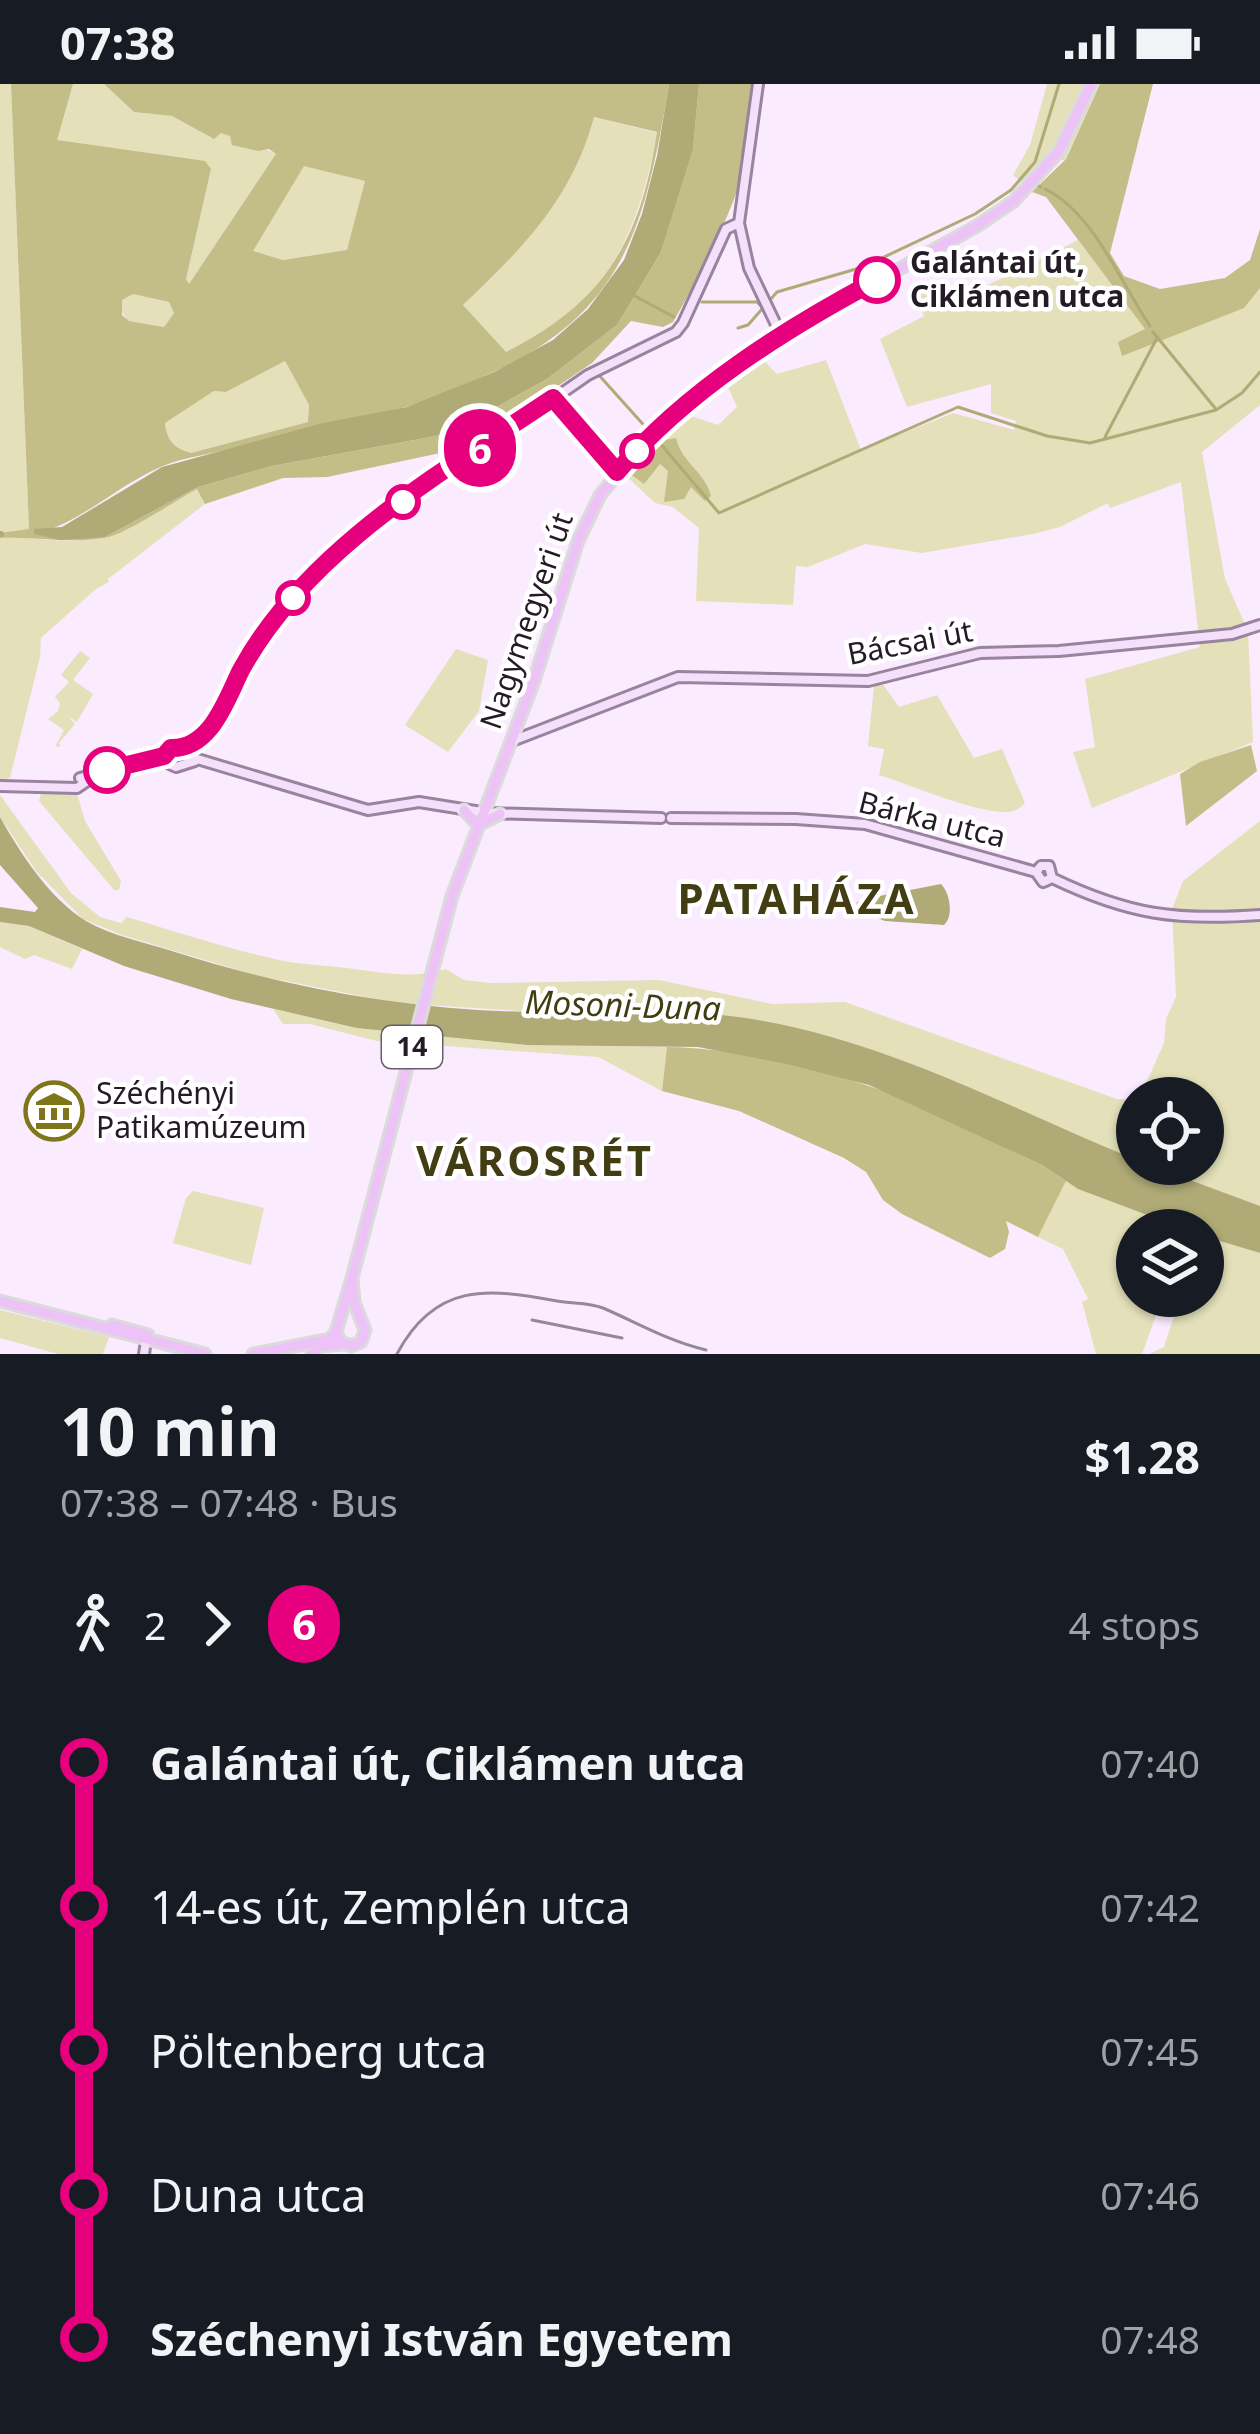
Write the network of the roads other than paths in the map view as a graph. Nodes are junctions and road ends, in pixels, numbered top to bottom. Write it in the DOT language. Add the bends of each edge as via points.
graph roads {
  1 [pos="758,84"];
  2 [pos="1091,84"];
  3 [pos="739,223"];
  4 [pos="780,333"];
  5 [pos="1259,626"];
  6 [pos="195,742"];
  7 [pos="511,742"];
  8 [pos="182,755"];
  9 [pos="166,759"];
  10 [pos="201,760"];
  11 [pos="4,785"];
  12 [pos="464,809"];
  13 [pos="483,813"];
  14 [pos="500,814"];
  15 [pos="477,828"];
  16 [pos="1256,913"];
  17 [pos="352,1278"];
  18 [pos="0,1298"];
  19 [pos="361,1322"];
  20 [pos="337,1329"];
  21 [pos="153,1345"];
  22 [pos="351,1348"];
  23 [pos="202,1353"];
  24 [pos="253,1354"];
  25 [pos="313,1354"];
  1 -- 3 [label="street"];
  2 -- 4 [label="main road, 14" via="1052,162 1006,207"];
  3 -- 4 [label="street" via="744,255"];
  3 -- 6 [label="street" via="725,229 676,332 588,375 362,532 278,614"];
  4 -- 7 [label="main road, Nagymegyeri út / 14" via="643,444 603,490"];
  5 -- 7 [label="street, Bácsai út" via="1059,651 989,651 868,681 678,676"];
  6 -- 8 [label="street"];
  6 -- 10 [label="street"];
  7 -- 13 [label="main road, Nagymegyeri út / 14"];
  8 -- 9 [label="street" via="171,748"];
  8 -- 9 [label="street" via="176,767"];
  8 -- 10 [label="street"];
  9 -- 11 [label="street" via="77,783"];
  10 -- 12 [label="street, Bárka utca" via="368,810 413,802"];
  12 -- 13 [label="street, Bárka utca"];
  12 -- 15 [label="main road"];
  13 -- 14 [label="street, Bárka utca"];
  13 -- 15 [label="main road, Nagymegyeri út / 14"];
  14 -- 15 [label="main road"];
  14 -- 16 [label="street, Bárka utca" via="865,824 1036,872 1049,866 1052,878 1142,912 1204,920"];
  15 -- 17 [label="main road, Nagymegyeri út / 14"];
  17 -- 19 [label="main road, 14"];
  17 -- 20 [label="main road, 14"];
  18 -- 21 [label="main road"];
  19 -- 20 [label="main road" via="346,1318"];
  19 -- 22 [label="main road, 14" via="365,1334"];
  20 -- 22 [label="main road"];
  20 -- 24 [label="main road" via="330,1339"];
  21 -- 23 [label="main road"];
  22 -- 25 [label="main road" via="320,1346"];
}
